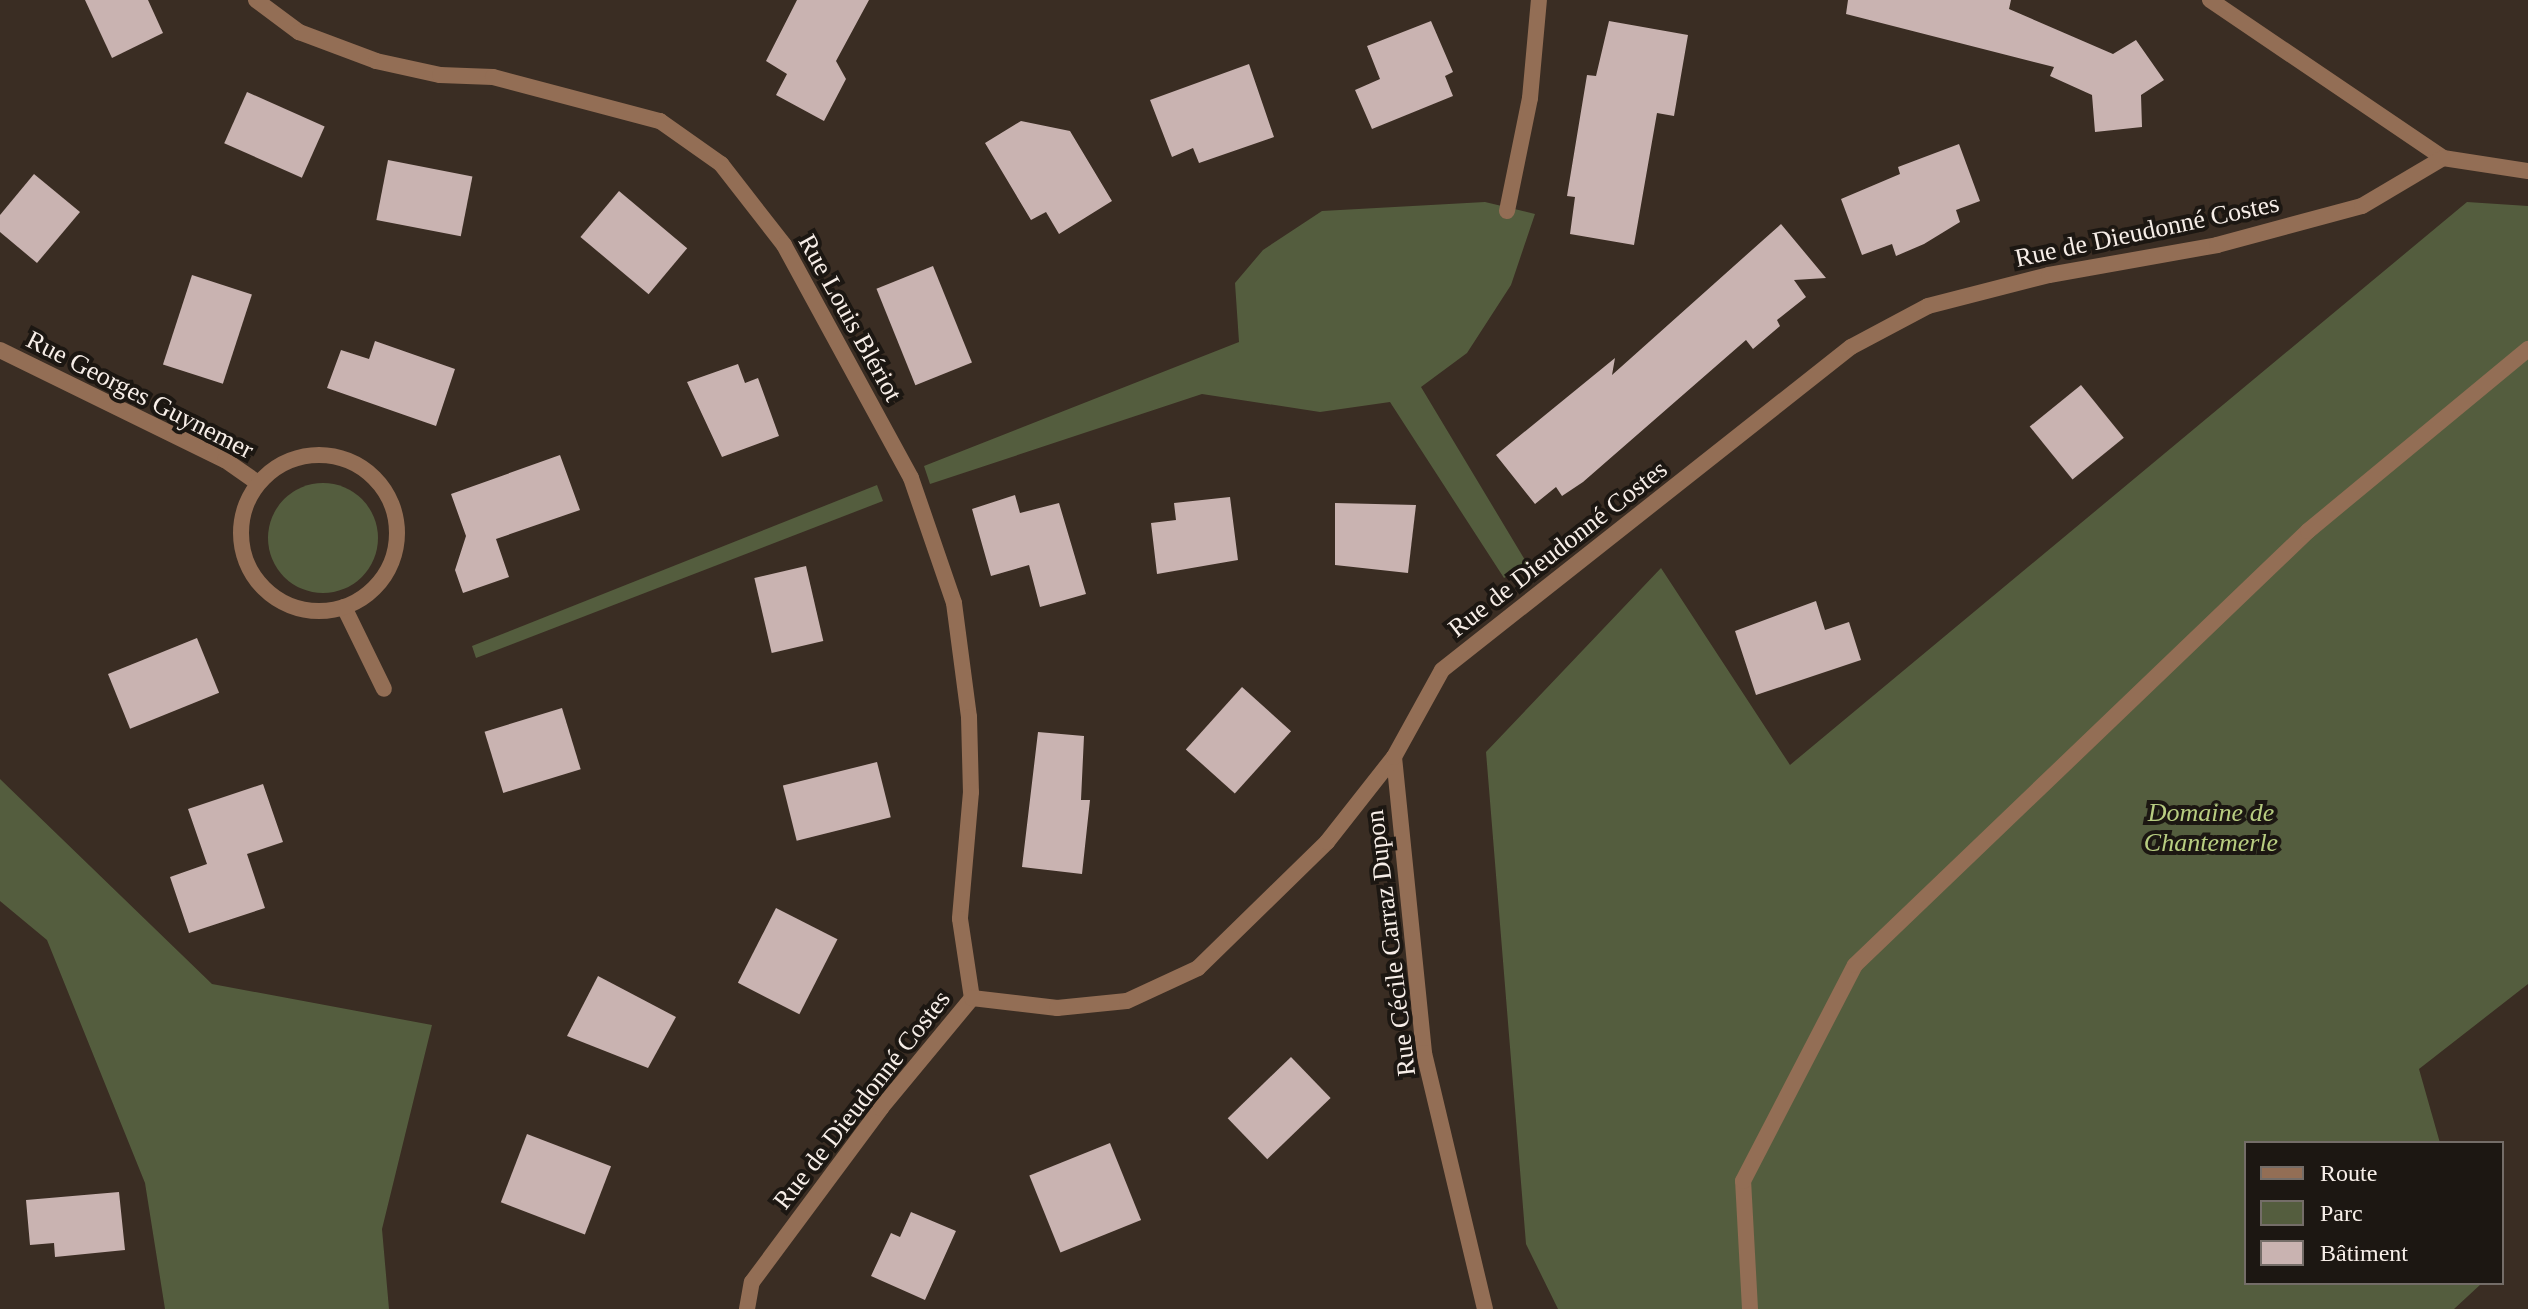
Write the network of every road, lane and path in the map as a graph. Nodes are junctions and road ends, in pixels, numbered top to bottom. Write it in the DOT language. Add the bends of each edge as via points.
graph roads {
  1 [pos="256,0"];
  2 [pos="1539,0"];
  3 [pos="2210,0"];
  4 [pos="2443,158"];
  5 [pos="2528,171"];
  6 [pos="1507,211"];
  7 [pos="2528,349"];
  8 [pos="0,350"];
  9 [pos="258,483"];
  10 [pos="344,607"];
  11 [pos="384,689"];
  12 [pos="1394,757"];
  13 [pos="972,998"];
  14 [pos="747,1309"];
  15 [pos="1485,1309"];
  16 [pos="1750,1309"];
  1 -- 13 [label="street, Rue Louis Blériot" via="299,32 376,61 440,75 493,77 660,121 721,164 784,245 911,478 954,603 969,717 971,792 960,919"];
  2 -- 6 [label="street" via="1530,98"];
  3 -- 4 [label="street"];
  4 -- 5 [label="street"];
  4 -- 12 [label="street, Rue de Dieudonné Costes" via="2362,206 2217,245 2049,275 1928,306 1851,347 1442,670"];
  7 -- 16 [label="street" via="2308,531 1855,965 1743,1181"];
  8 -- 9 [label="street, Rue Georges Guynemer" via="225,460"];
  9 -- 10 [label="street" via="240,530 254,577 295,608"];
  9 -- 10 [label="street" via="278,465 328,454 354,462 383,489 398,525 396,551 368,595"];
  10 -- 11 [label="street"];
  12 -- 13 [label="street, Rue de Dieudonné Costes" via="1327,842 1198,968 1127,1001 1057,1008"];
  12 -- 15 [label="street, Rue Cécile Carraz Dupon" via="1424,1053"];
  13 -- 14 [label="street, Rue de Dieudonné Costes" via="881,1108 752,1282"];
}
